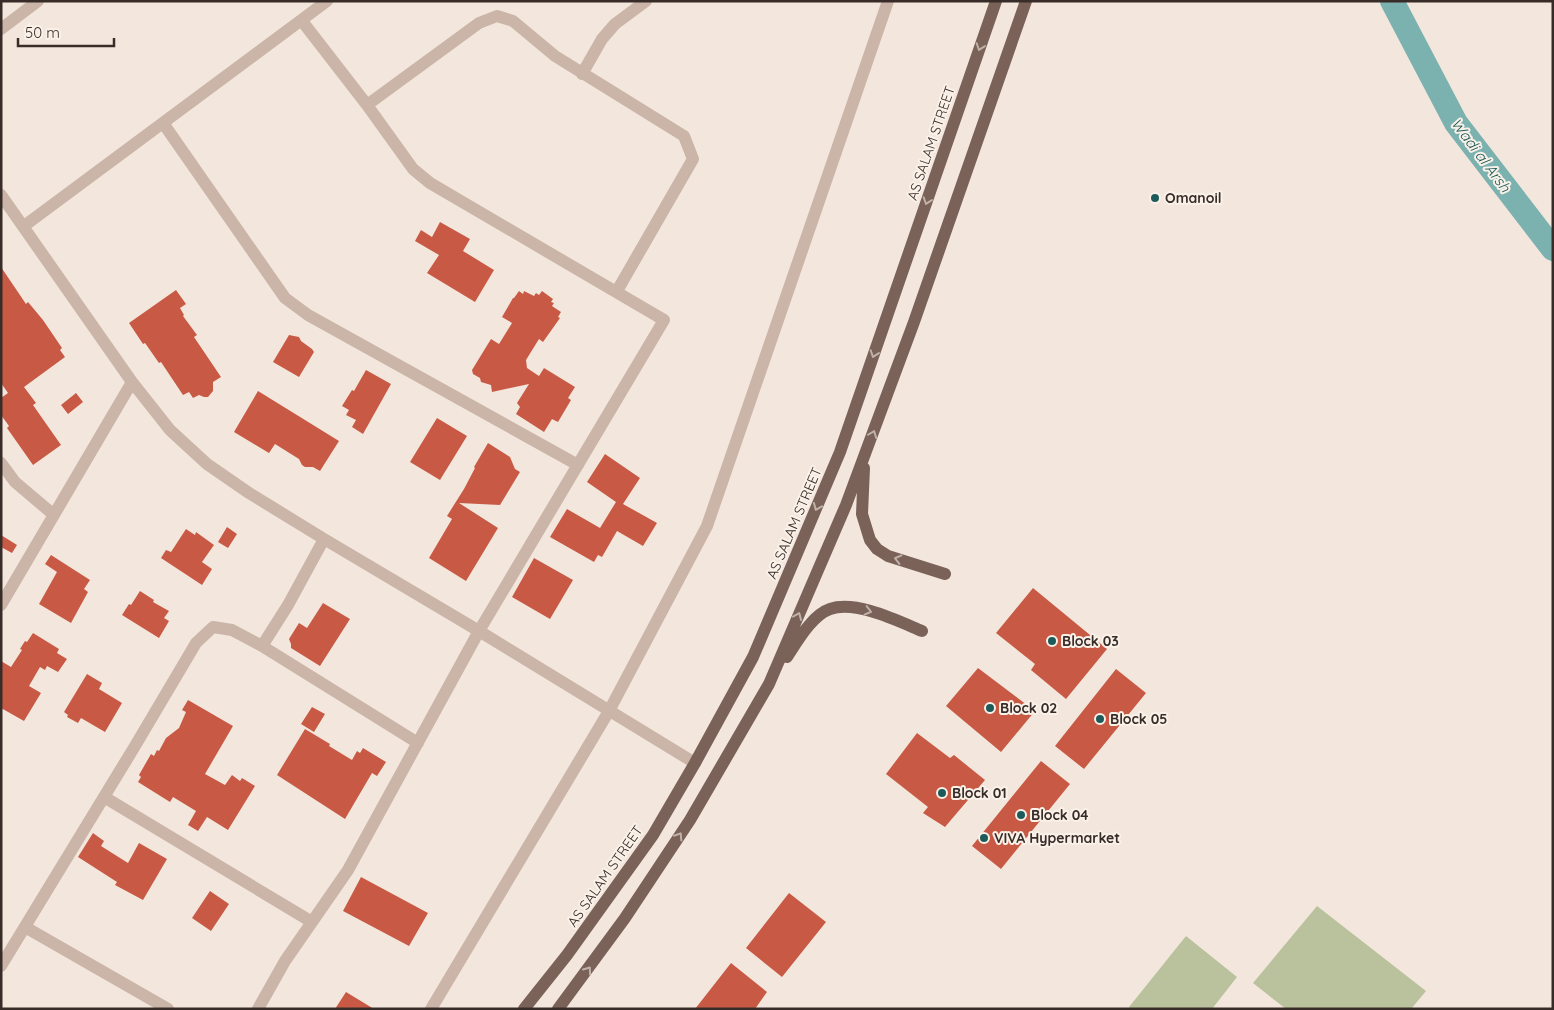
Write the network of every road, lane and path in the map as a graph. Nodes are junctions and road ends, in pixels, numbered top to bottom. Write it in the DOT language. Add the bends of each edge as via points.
graph roads {
  1 [pos="38,1"];
  2 [pos="328,1"];
  3 [pos="646,1"];
  4 [pos="888,1"];
  5 [pos="996,1"];
  6 [pos="1026,1"];
  7 [pos="302,21"];
  8 [pos="1,29"];
  9 [pos="582,74"];
  10 [pos="367,105"];
  11 [pos="163,123"];
  12 [pos="1,195"];
  13 [pos="24,226"];
  14 [pos="617,291"];
  15 [pos="132,382"];
  16 [pos="864,456"];
  17 [pos="1,463"];
  18 [pos="578,465"];
  19 [pos="54,515"];
  20 [pos="324,540"];
  21 [pos="945,574"];
  22 [pos="1,605"];
  23 [pos="479,631"];
  24 [pos="922,631"];
  25 [pos="262,646"];
  26 [pos="769,684"];
  27 [pos="609,711"];
  28 [pos="418,743"];
  29 [pos="695,764"];
  30 [pos="104,797"];
  31 [pos="312,922"];
  32 [pos="25,927"];
  33 [pos="1,966"];
  34 [pos="168,1009"];
  35 [pos="258,1009"];
  36 [pos="431,1009"];
  37 [pos="524,1009"];
  38 [pos="558,1009"];
  1 -- 8 [label="street"];
  2 -- 7 [label="street"];
  3 -- 9 [label="street" via="602,38"];
  4 -- 27 [label="street" via="707,526"];
  5 -- 29 [label="main road, AS SALAM STREET, one-way" via="840,452 753,657"];
  16 -- 6 [label="main road, one-way"];
  7 -- 10 [label="street"];
  7 -- 11 [label="street"];
  9 -- 10 [label="street" via="513,21 497,16 479,23"];
  9 -- 14 [label="street" via="684,136 693,159"];
  10 -- 14 [label="street" via="412,169 430,183"];
  11 -- 13 [label="street"];
  11 -- 18 [label="street" via="285,298 308,315"];
  12 -- 13 [label="street"];
  13 -- 15 [label="street"];
  14 -- 18 [label="street" via="664,320"];
  15 -- 19 [label="street"];
  15 -- 20 [label="street" via="170,430 207,464"];
  21 -- 16 [label="main road, one-way" via="888,556 870,540 862,514"];
  26 -- 16 [label="main road, one-way"];
  17 -- 19 [label="street" via="16,482"];
  18 -- 23 [label="street"];
  19 -- 22 [label="street"];
  20 -- 23 [label="street"];
  20 -- 25 [label="street"];
  23 -- 27 [label="street"];
  23 -- 28 [label="street"];
  26 -- 24 [label="main road, one-way" via="813,620 830,609 849,607"];
  25 -- 28 [label="street"];
  25 -- 30 [label="street" via="232,630 214,626 196,643"];
  38 -- 26 [label="main road, one-way" via="625,918 690,820"];
  27 -- 29 [label="street"];
  27 -- 36 [label="street"];
  28 -- 31 [label="street" via="348,870"];
  29 -- 37 [label="main road, AS SALAM STREET" via="652,835 567,955"];
  30 -- 31 [label="street"];
  30 -- 32 [label="street"];
  31 -- 35 [label="street"];
  32 -- 33 [label="street"];
  32 -- 34 [label="street"];
}
